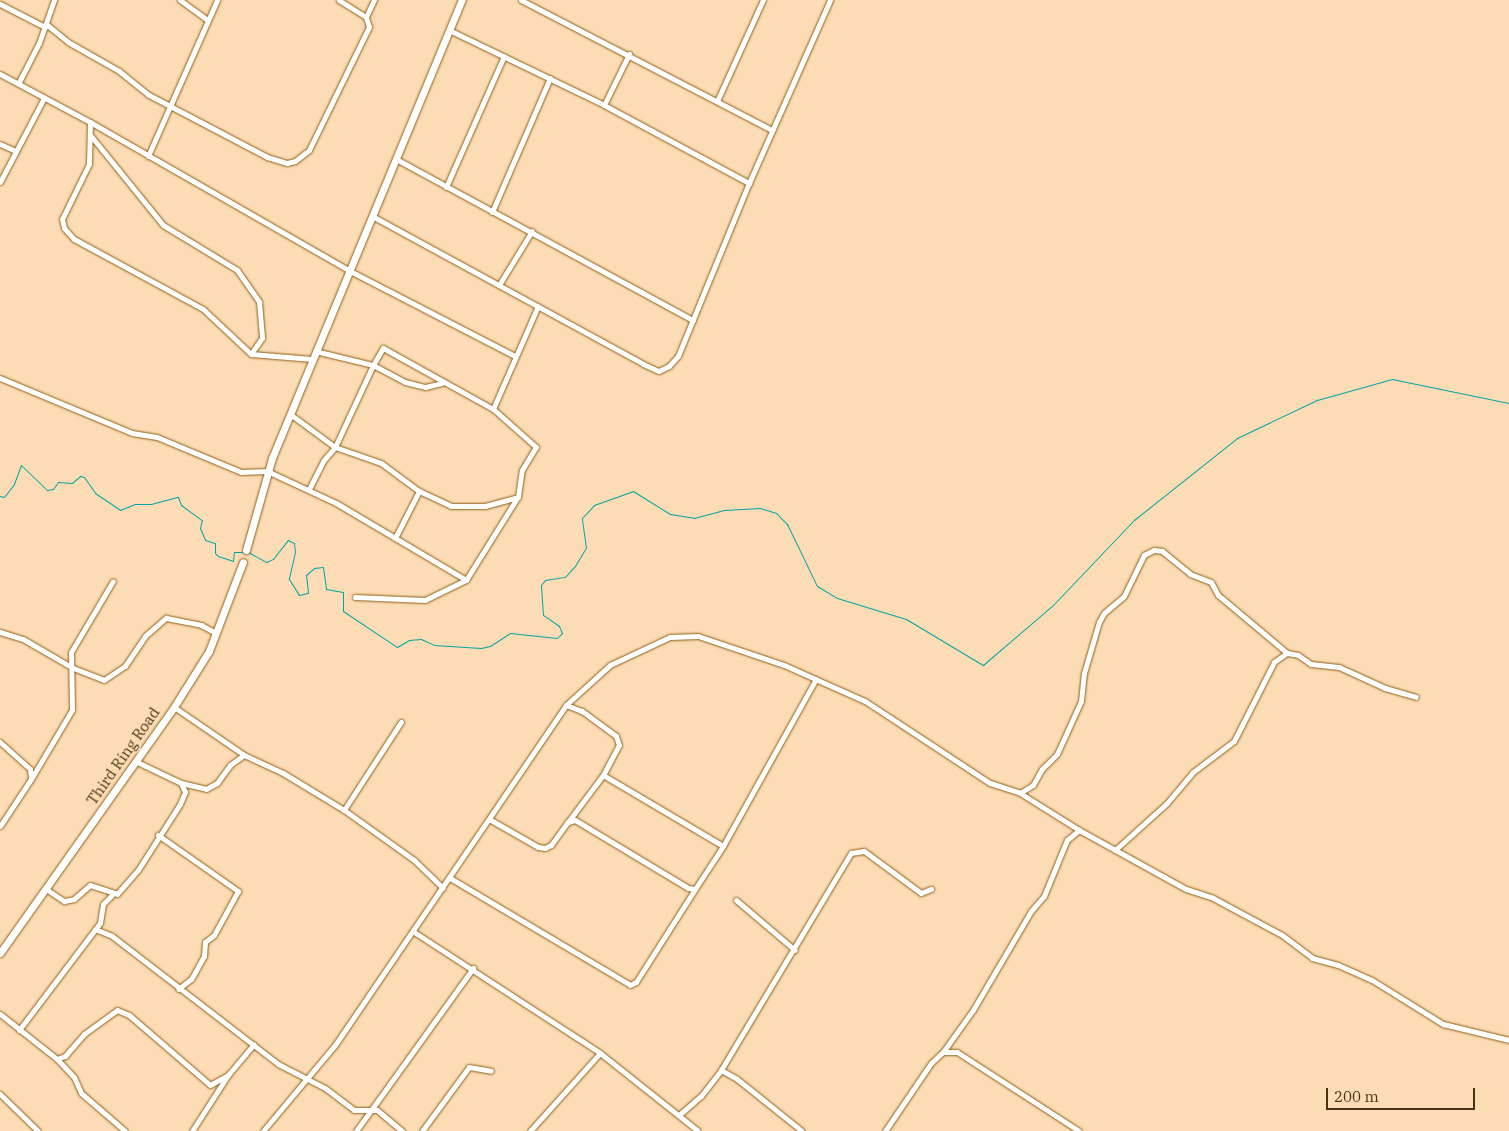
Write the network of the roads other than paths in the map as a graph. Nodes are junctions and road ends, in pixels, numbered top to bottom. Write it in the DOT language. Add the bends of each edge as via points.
graph roads {
  1 [pos="54,0"];
  2 [pos="180,0"];
  3 [pos="216,0"];
  4 [pos="339,0"];
  5 [pos="374,0"];
  6 [pos="462,0"];
  7 [pos="520,0"];
  8 [pos="764,0"];
  9 [pos="830,0"];
  10 [pos="0,4"];
  11 [pos="366,17"];
  12 [pos="208,20"];
  13 [pos="46,26"];
  14 [pos="448,30"];
  15 [pos="629,54"];
  16 [pos="504,56"];
  17 [pos="0,74"];
  18 [pos="550,78"];
  19 [pos="19,82"];
  20 [pos="44,98"];
  21 [pos="718,99"];
  22 [pos="173,104"];
  23 [pos="604,105"];
  24 [pos="90,122"];
  25 [pos="772,130"];
  26 [pos="91,136"];
  27 [pos="0,144"];
  28 [pos="16,152"];
  29 [pos="148,156"];
  30 [pos="396,159"];
  31 [pos="0,182"];
  32 [pos="749,183"];
  33 [pos="446,187"];
  34 [pos="492,212"];
  35 [pos="372,216"];
  36 [pos="532,232"];
  37 [pos="350,272"];
  38 [pos="499,285"];
  39 [pos="538,306"];
  40 [pos="693,320"];
  41 [pos="315,351"];
  42 [pos="251,354"];
  43 [pos="515,356"];
  44 [pos="312,359"];
  45 [pos="373,365"];
  46 [pos="0,378"];
  47 [pos="442,383"];
  48 [pos="493,409"];
  49 [pos="290,414"];
  50 [pos="335,448"];
  51 [pos="267,471"];
  52 [pos="309,489"];
  53 [pos="419,491"];
  54 [pos="518,497"];
  55 [pos="395,538"];
  56 [pos="246,550"];
  57 [pos="242,562"];
  58 [pos="466,580"];
  59 [pos="113,581"];
  60 [pos="356,597"];
  61 [pos="2,631"];
  62 [pos="216,634"];
  63 [pos="1287,654"];
  64 [pos="73,668"];
  65 [pos="816,679"];
  66 [pos="1416,697"];
  67 [pos="566,705"];
  68 [pos="174,707"];
  69 [pos="401,722"];
  70 [pos="0,742"];
  71 [pos="244,755"];
  72 [pos="135,761"];
  73 [pos="30,769"];
  74 [pos="36,772"];
  75 [pos="603,775"];
  76 [pos="31,779"];
  77 [pos="182,783"];
  78 [pos="1020,793"];
  79 [pos="344,810"];
  80 [pos="489,820"];
  81 [pos="568,822"];
  82 [pos="0,826"];
  83 [pos="1079,830"];
  84 [pos="158,835"];
  85 [pos="723,846"];
  86 [pos="1115,850"];
  87 [pos="450,878"];
  88 [pos="443,888"];
  89 [pos="695,889"];
  90 [pos="931,889"];
  91 [pos="46,890"];
  92 [pos="112,895"];
  93 [pos="736,900"];
  94 [pos="95,929"];
  95 [pos="414,932"];
  96 [pos="795,950"];
  97 [pos="0,953"];
  98 [pos="473,968"];
  99 [pos="178,989"];
  100 [pos="0,1014"];
  101 [pos="19,1030"];
  102 [pos="1509,1040"];
  103 [pos="254,1044"];
  104 [pos="943,1052"];
  105 [pos="600,1053"];
  106 [pos="57,1058"];
  107 [pos="491,1070"];
  108 [pos="721,1070"];
  109 [pos="228,1075"];
  110 [pos="307,1080"];
  111 [pos="0,1094"];
  112 [pos="371,1111"];
  113 [pos="679,1115"];
  114 [pos="38,1131"];
  115 [pos="125,1131"];
  116 [pos="192,1131"];
  117 [pos="263,1131"];
  118 [pos="356,1131"];
  119 [pos="402,1131"];
  120 [pos="422,1131"];
  121 [pos="530,1131"];
  122 [pos="698,1131"];
  123 [pos="802,1131"];
  124 [pos="885,1131"];
  125 [pos="1079,1131"];
  1 -- 13 [label="street"];
  2 -- 12 [label="street"];
  3 -- 12 [label="street"];
  4 -- 11 [label="street"];
  5 -- 11 [label="street"];
  6 -- 14 [label="street"];
  7 -- 15 [label="street"];
  8 -- 21 [label="street"];
  9 -- 25 [label="street"];
  10 -- 13 [label="street"];
  11 -- 22 [label="street" via="369,26 346,80 309,150 295,161 267,157"];
  12 -- 22 [label="street"];
  13 -- 19 [label="street"];
  13 -- 22 [label="street" via="149,95"];
  14 -- 16 [label="street"];
  14 -- 30 [label="street"];
  15 -- 21 [label="street"];
  15 -- 23 [label="street"];
  16 -- 18 [label="street"];
  16 -- 33 [label="street"];
  17 -- 19 [label="street"];
  18 -- 23 [label="street"];
  18 -- 34 [label="street"];
  19 -- 20 [label="street"];
  20 -- 24 [label="street"];
  20 -- 28 [label="street"];
  21 -- 25 [label="street"];
  22 -- 29 [label="street"];
  23 -- 32 [label="street"];
  24 -- 26 [label="street"];
  24 -- 29 [label="street"];
  25 -- 32 [label="street"];
  26 -- 42 [label="street" via="163,225 237,270 258,302 262,338"];
  26 -- 42 [label="street" via="89,164 64,212 64,228 74,239 203,309"];
  27 -- 28 [label="street"];
  28 -- 31 [label="street"];
  29 -- 37 [label="street"];
  30 -- 33 [label="street"];
  30 -- 35 [label="street"];
  32 -- 40 [label="street"];
  33 -- 34 [label="street"];
  34 -- 36 [label="street"];
  35 -- 37 [label="street"];
  35 -- 38 [label="street"];
  36 -- 38 [label="street"];
  36 -- 40 [label="street"];
  37 -- 41 [label="street"];
  37 -- 43 [label="street"];
  38 -- 39 [label="street"];
  39 -- 40 [label="street" via="659,371 678,356"];
  39 -- 43 [label="street"];
  41 -- 44 [label="street"];
  41 -- 45 [label="street"];
  42 -- 44 [label="street"];
  43 -- 48 [label="street"];
  44 -- 49 [label="street"];
  45 -- 47 [label="street" via="411,384 425,387"];
  45 -- 47 [label="street" via="383,348"];
  45 -- 50 [label="street"];
  46 -- 51 [label="street" via="132,433 157,437 242,472"];
  47 -- 48 [label="street"];
  48 -- 54 [label="street" via="536,447 522,470"];
  49 -- 50 [label="street"];
  49 -- 51 [label="street"];
  50 -- 52 [label="street" via="323,461"];
  50 -- 53 [label="street" via="381,463"];
  51 -- 52 [label="street"];
  51 -- 56 [label="street"];
  52 -- 55 [label="street"];
  53 -- 54 [label="street" via="451,506 485,506"];
  53 -- 55 [label="street"];
  54 -- 58 [label="street"];
  55 -- 58 [label="street"];
  56 -- 57 [label="street"];
  57 -- 62 [label="street, Third Ring Road"];
  58 -- 60 [label="street" via="425,600"];
  59 -- 64 [label="street" via="71,652"];
  61 -- 64 [label="street"];
  62 -- 64 [label="street" via="200,625 166,618 145,636 115,676 104,680"];
  62 -- 68 [label="street, Third Ring Road"];
  63 -- 66 [label="street" via="1298,655 1311,664 1339,667 1386,688"];
  63 -- 78 [label="street" via="1218,595 1211,582 1190,574 1162,551 1154,550 1144,555 1124,596 1104,613 1099,622 1084,673 1081,701 1057,754 1042,769 1033,785"];
  63 -- 86 [label="street" via="1274,662 1234,742 1193,772 1167,803"];
  64 -- 74 [label="street" via="72,710"];
  65 -- 67 [label="street" via="698,636 670,636 610,665"];
  65 -- 78 [label="street" via="865,701 990,783"];
  65 -- 85 [label="street"];
  67 -- 75 [label="street" via="582,711 616,736 619,745"];
  67 -- 80 [label="street"];
  68 -- 71 [label="street"];
  68 -- 72 [label="street, Third Ring Road"];
  69 -- 79 [label="street"];
  70 -- 73 [label="street"];
  71 -- 77 [label="street" via="230,765 217,782 206,788"];
  71 -- 79 [label="street" via="282,773"];
  72 -- 77 [label="street"];
  72 -- 91 [label="street, Third Ring Road"];
  73 -- 74 [label="street"];
  73 -- 76 [label="street"];
  74 -- 76 [label="street"];
  75 -- 81 [label="street"];
  75 -- 85 [label="street"];
  76 -- 82 [label="street"];
  77 -- 84 [label="street" via="184,796"];
  78 -- 83 [label="street"];
  79 -- 88 [label="street" via="414,860"];
  80 -- 81 [label="street" via="538,847 551,845"];
  80 -- 87 [label="street"];
  81 -- 89 [label="street" via="575,820"];
  83 -- 86 [label="street"];
  83 -- 104 [label="street" via="1063,849 1044,896 1031,911 973,1010"];
  84 -- 92 [label="street" via="138,870 117,894"];
  84 -- 99 [label="street" via="238,891 214,935 205,942 204,956 191,979"];
  85 -- 89 [label="street"];
  86 -- 102 [label="street" via="1186,889 1213,898 1282,935 1312,958 1372,980 1443,1024"];
  87 -- 88 [label="street"];
  87 -- 89 [label="street" via="630,985 636,982"];
  88 -- 95 [label="street"];
  90 -- 96 [label="street" via="921,892 864,851 857,850 846,860"];
  91 -- 92 [label="street" via="64,902 74,899 90,885"];
  91 -- 97 [label="street, Third Ring Road"];
  92 -- 94 [label="street" via="103,904 100,923"];
  93 -- 96 [label="street"];
  94 -- 99 [label="street" via="112,936"];
  94 -- 101 [label="street"];
  95 -- 98 [label="street"];
  95 -- 110 [label="street"];
  96 -- 108 [label="street"];
  98 -- 105 [label="street"];
  98 -- 112 [label="street"];
  99 -- 103 [label="street"];
  100 -- 101 [label="street"];
  101 -- 106 [label="street"];
  103 -- 109 [label="street"];
  103 -- 110 [label="street" via="273,1061"];
  104 -- 124 [label="street" via="931,1064"];
  104 -- 125 [label="street" via="957,1052"];
  105 -- 113 [label="street"];
  105 -- 121 [label="street"];
  106 -- 109 [label="street" via="65,1056 84,1034 117,1010 129,1016 210,1084"];
  106 -- 115 [label="street" via="74,1077 81,1093 106,1111"];
  107 -- 120 [label="street" via="469,1067"];
  108 -- 113 [label="street"];
  108 -- 123 [label="street"];
  109 -- 116 [label="street"];
  110 -- 112 [label="street" via="354,1110"];
  110 -- 117 [label="street"];
  111 -- 114 [label="street"];
  112 -- 118 [label="street"];
  112 -- 119 [label="street" via="377,1110"];
  113 -- 122 [label="street"];
}
